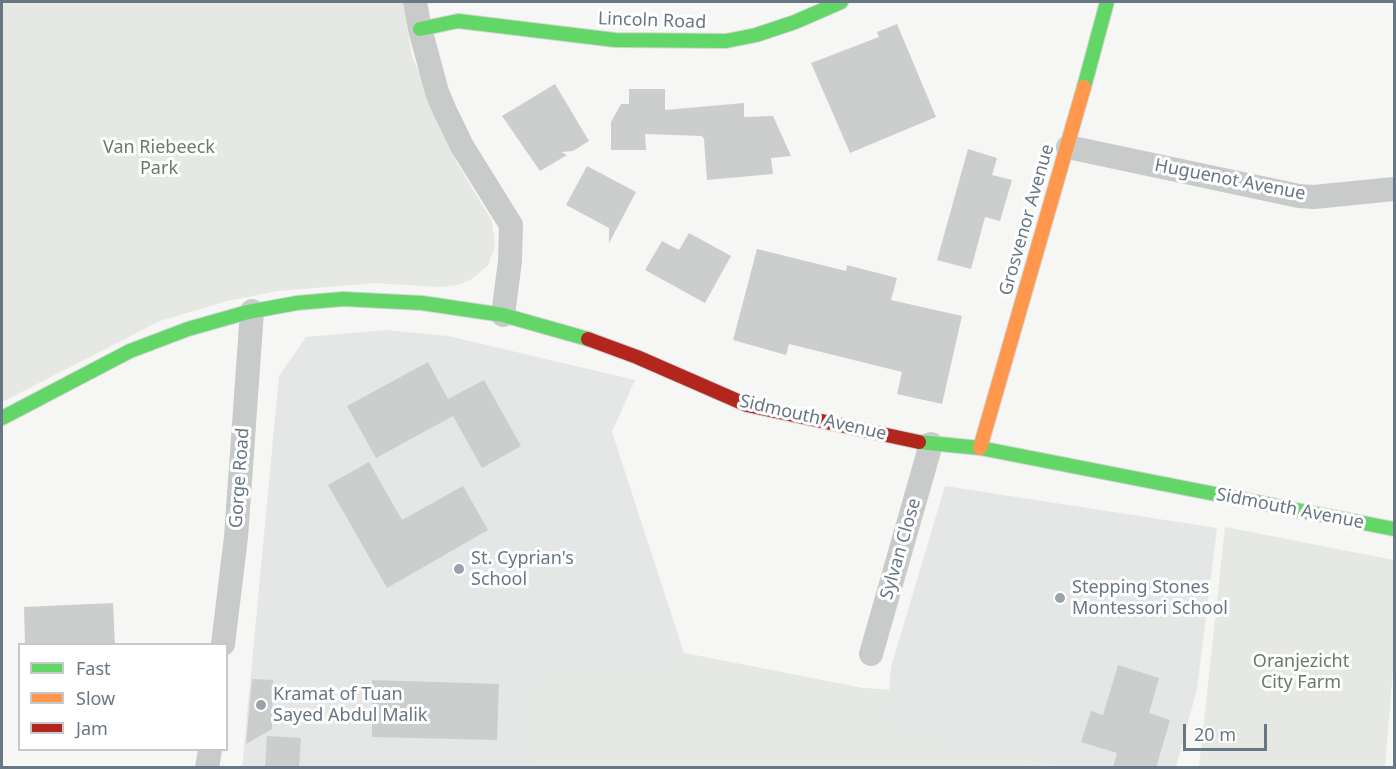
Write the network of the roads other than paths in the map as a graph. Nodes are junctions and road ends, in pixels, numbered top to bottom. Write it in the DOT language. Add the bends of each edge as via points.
graph roads {
  1 [pos="415,2"];
  2 [pos="841,2"];
  3 [pos="1107,2"];
  4 [pos="420,29"];
  5 [pos="1068,147"];
  6 [pos="1395,189"];
  7 [pos="252,310"];
  8 [pos="503,315"];
  9 [pos="2,418"];
  10 [pos="931,444"];
  11 [pos="980,448"];
  12 [pos="1395,529"];
  13 [pos="223,643"];
  14 [pos="871,654"];
  15 [pos="210,751"];
  16 [pos="207,768"];
  1 -- 4 [label="street"];
  2 -- 4 [label="street, Lincoln Road" via="756,35 726,41 615,40 458,21"];
  3 -- 5 [label="street, Grosvenor Avenue"];
  4 -- 8 [label="street" via="445,111 511,225"];
  5 -- 6 [label="street, Huguenot Avenue" via="1299,196"];
  5 -- 11 [label="street, Grosvenor Avenue"];
  7 -- 8 [label="street, Sidmouth Avenue" via="343,299 422,303"];
  7 -- 9 [label="street, Sidmouth Avenue" via="130,351"];
  7 -- 13 [label="street, Gorge Road" via="236,537"];
  8 -- 10 [label="street, Sidmouth Avenue" via="637,357 747,405"];
  10 -- 11 [label="street, Sidmouth Avenue"];
  10 -- 14 [label="street, Sylvan Close"];
  11 -- 12 [label="street, Sidmouth Avenue"];
  15 -- 16 [label="street"];
}
